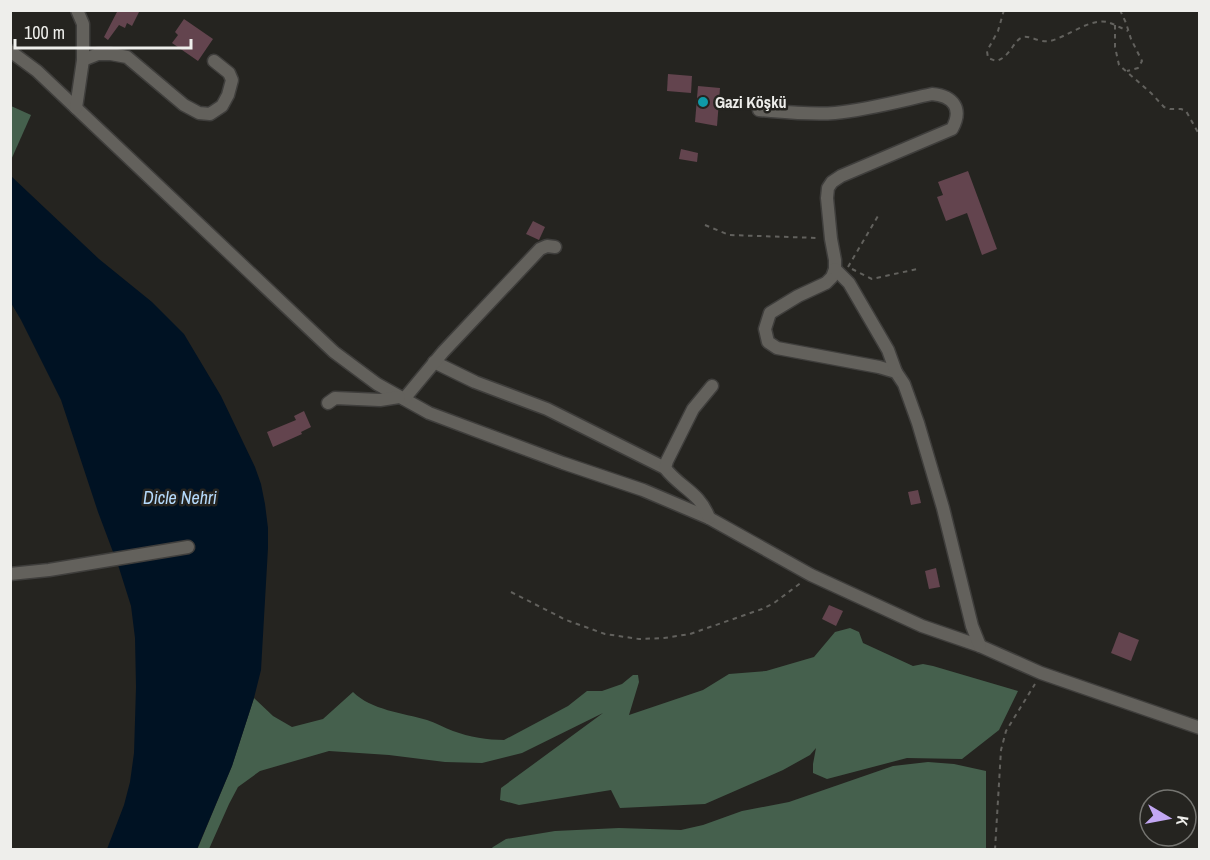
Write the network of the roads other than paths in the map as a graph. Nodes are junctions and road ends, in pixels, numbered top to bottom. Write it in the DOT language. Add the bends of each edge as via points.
graph roads {
  1 [pos="77,10"];
  2 [pos="10,51"];
  3 [pos="83,60"];
  4 [pos="214,61"];
  5 [pos="76,108"];
  6 [pos="759,110"];
  7 [pos="555,247"];
  8 [pos="835,269"];
  9 [pos="435,362"];
  10 [pos="896,372"];
  11 [pos="712,386"];
  12 [pos="402,398"];
  13 [pos="328,403"];
  14 [pos="665,468"];
  15 [pos="709,518"];
  16 [pos="188,547"];
  17 [pos="10,574"];
  18 [pos="980,646"];
  19 [pos="1200,728"];
  1 -- 3 [label="street" via="82,24"];
  2 -- 5 [label="street"];
  3 -- 4 [label="street" via="98,54 127,57 184,105 210,114 222,106 232,80"];
  3 -- 5 [label="street"];
  5 -- 12 [label="street" via="334,352"];
  6 -- 8 [label="street" via="835,113 932,94 954,103 957,113 952,129 832,182 827,198"];
  7 -- 9 [label="street" via="540,249"];
  8 -- 10 [label="street" via="849,283 888,350"];
  8 -- 10 [label="street" via="826,283 770,313 765,329 768,342 777,348"];
  9 -- 12 [label="street"];
  9 -- 14 [label="street" via="547,409"];
  10 -- 18 [label="street" via="918,423"];
  11 -- 14 [label="street" via="693,409"];
  12 -- 13 [label="street" via="336,398"];
  12 -- 15 [label="street" via="429,413 643,490"];
  14 -- 15 [label="street" via="699,500"];
  15 -- 18 [label="street" via="811,575 922,626"];
  16 -- 17 [label="street"];
  18 -- 19 [label="street" via="1041,673"];
}
